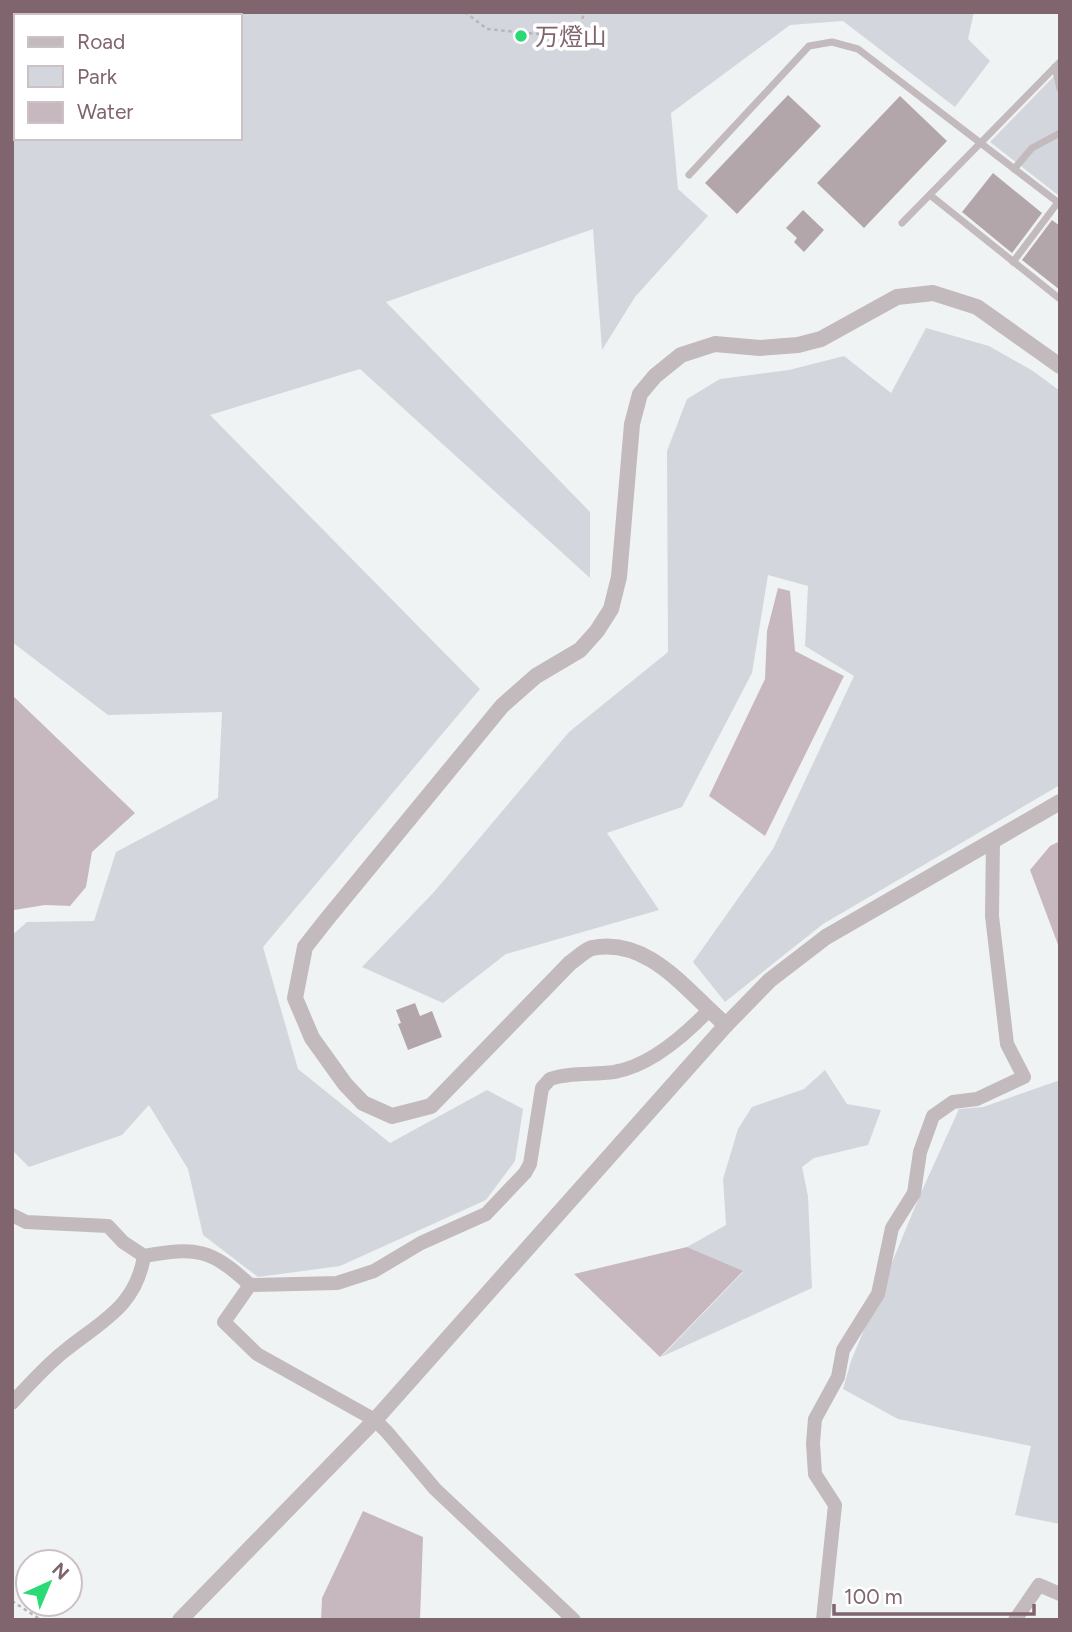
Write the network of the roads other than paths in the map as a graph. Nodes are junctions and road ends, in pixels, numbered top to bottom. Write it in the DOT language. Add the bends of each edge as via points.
graph roads {
  1 [pos="1058,65"];
  2 [pos="1060,89"];
  3 [pos="1060,133"];
  4 [pos="981,143"];
  5 [pos="1014,169"];
  6 [pos="689,175"];
  7 [pos="930,195"];
  8 [pos="1059,202"];
  9 [pos="902,223"];
  10 [pos="1013,262"];
  11 [pos="1060,299"];
  12 [pos="1060,366"];
  13 [pos="1060,802"];
  14 [pos="993,840"];
  15 [pos="709,1010"];
  16 [pos="726,1025"];
  17 [pos="12,1215"];
  18 [pos="144,1256"];
  19 [pos="250,1285"];
  20 [pos="12,1403"];
  21 [pos="374,1420"];
  22 [pos="1060,1594"];
  23 [pos="180,1620"];
  24 [pos="574,1620"];
  25 [pos="823,1620"];
  26 [pos="1016,1620"];
  1 -- 2 [label="lane"];
  1 -- 4 [label="lane"];
  3 -- 5 [label="lane" via="1032,148"];
  4 -- 5 [label="lane"];
  4 -- 6 [label="lane" via="858,48 832,41 809,46"];
  4 -- 7 [label="lane"];
  5 -- 8 [label="lane"];
  7 -- 9 [label="lane"];
  7 -- 10 [label="lane"];
  8 -- 10 [label="lane"];
  10 -- 11 [label="lane"];
  12 -- 15 [label="street" via="977,307 933,293 897,297 821,339 798,345 715,344 681,355 655,376 640,394 632,425 619,577 611,609 580,650 536,676 502,706 335,909 305,947 295,998 312,1038 345,1084 363,1103 392,1116 430,1106 569,963 590,948 621,947 646,955"];
  13 -- 14 [label="street"];
  14 -- 16 [label="street" via="827,937 770,980"];
  14 -- 25 [label="street" via="992,916 1007,1044 1024,1077 977,1099 953,1102 933,1116 920,1152 914,1193 892,1228 878,1294 843,1350 838,1377 815,1419 815,1474 835,1505"];
  15 -- 16 [label="street"];
  15 -- 19 [label="street" via="681,1039 643,1061 617,1072 550,1079 542,1088 530,1164 486,1214 421,1243 374,1271 337,1283"];
  16 -- 21 [label="street"];
  17 -- 18 [label="street" via="26,1222 108,1226"];
  18 -- 19 [label="street" via="202,1251"];
  18 -- 20 [label="street" via="134,1290 110,1318 66,1349"];
  19 -- 21 [label="street" via="224,1322 257,1354"];
  21 -- 23 [label="street"];
  21 -- 24 [label="street" via="435,1489"];
  22 -- 26 [label="street" via="1039,1585"];
}
